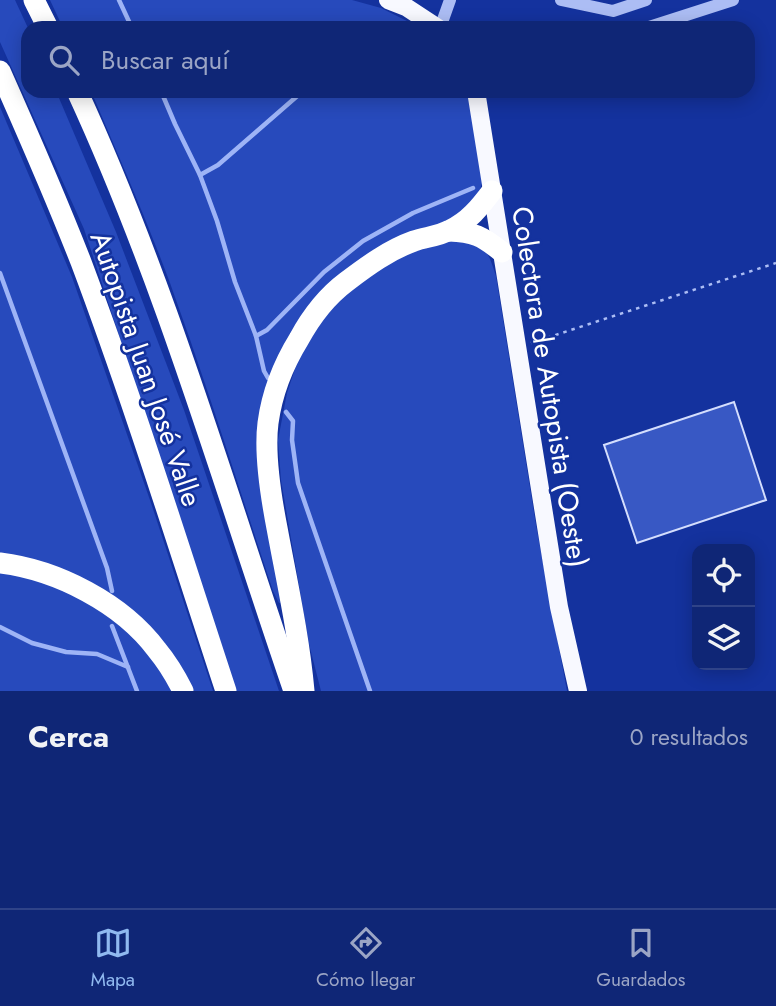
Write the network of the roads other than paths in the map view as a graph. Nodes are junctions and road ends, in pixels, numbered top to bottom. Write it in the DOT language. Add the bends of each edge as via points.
graph roads {
  1 [pos="34,0"];
  2 [pos="388,0"];
  3 [pos="450,0"];
  4 [pos="561,0"];
  5 [pos="733,0"];
  6 [pos="638,1"];
  7 [pos="44,21"];
  8 [pos="428,21"];
  9 [pos="442,21"];
  10 [pos="668,21"];
  11 [pos="0,71"];
  12 [pos="80,98"];
  13 [pos="477,98"];
  14 [pos="492,191"];
  15 [pos="449,231"];
  16 [pos="502,253"];
  17 [pos="0,563"];
  18 [pos="183,691"];
  19 [pos="226,691"];
  20 [pos="294,691"];
  21 [pos="304,691"];
  22 [pos="578,691"];
  1 -- 7 [label="highway"];
  2 -- 8 [label="main road"];
  3 -- 9 [label="street"];
  4 -- 6 [label="street" via="613,11"];
  5 -- 10 [label="street"];
  11 -- 19 [label="highway, Autopista Juan José Valle" via="81,263"];
  12 -- 20 [label="highway, Autopista Juan José Valle" via="139,239 193,388"];
  13 -- 14 [label="main road, Colectora de Autopista (Oeste)"];
  14 -- 15 [label="highway" via="466,221"];
  14 -- 16 [label="main road, Colectora de Autopista (Oeste)"];
  15 -- 16 [label="highway" via="486,239"];
  15 -- 21 [label="highway" via="414,241 374,261 339,287 312,317 276,386 267,425 268,468"];
  16 -- 22 [label="main road, Colectora de Autopista (Oeste)" via="559,607"];
  17 -- 18 [label="highway" via="45,573 103,601 157,649"];
}
